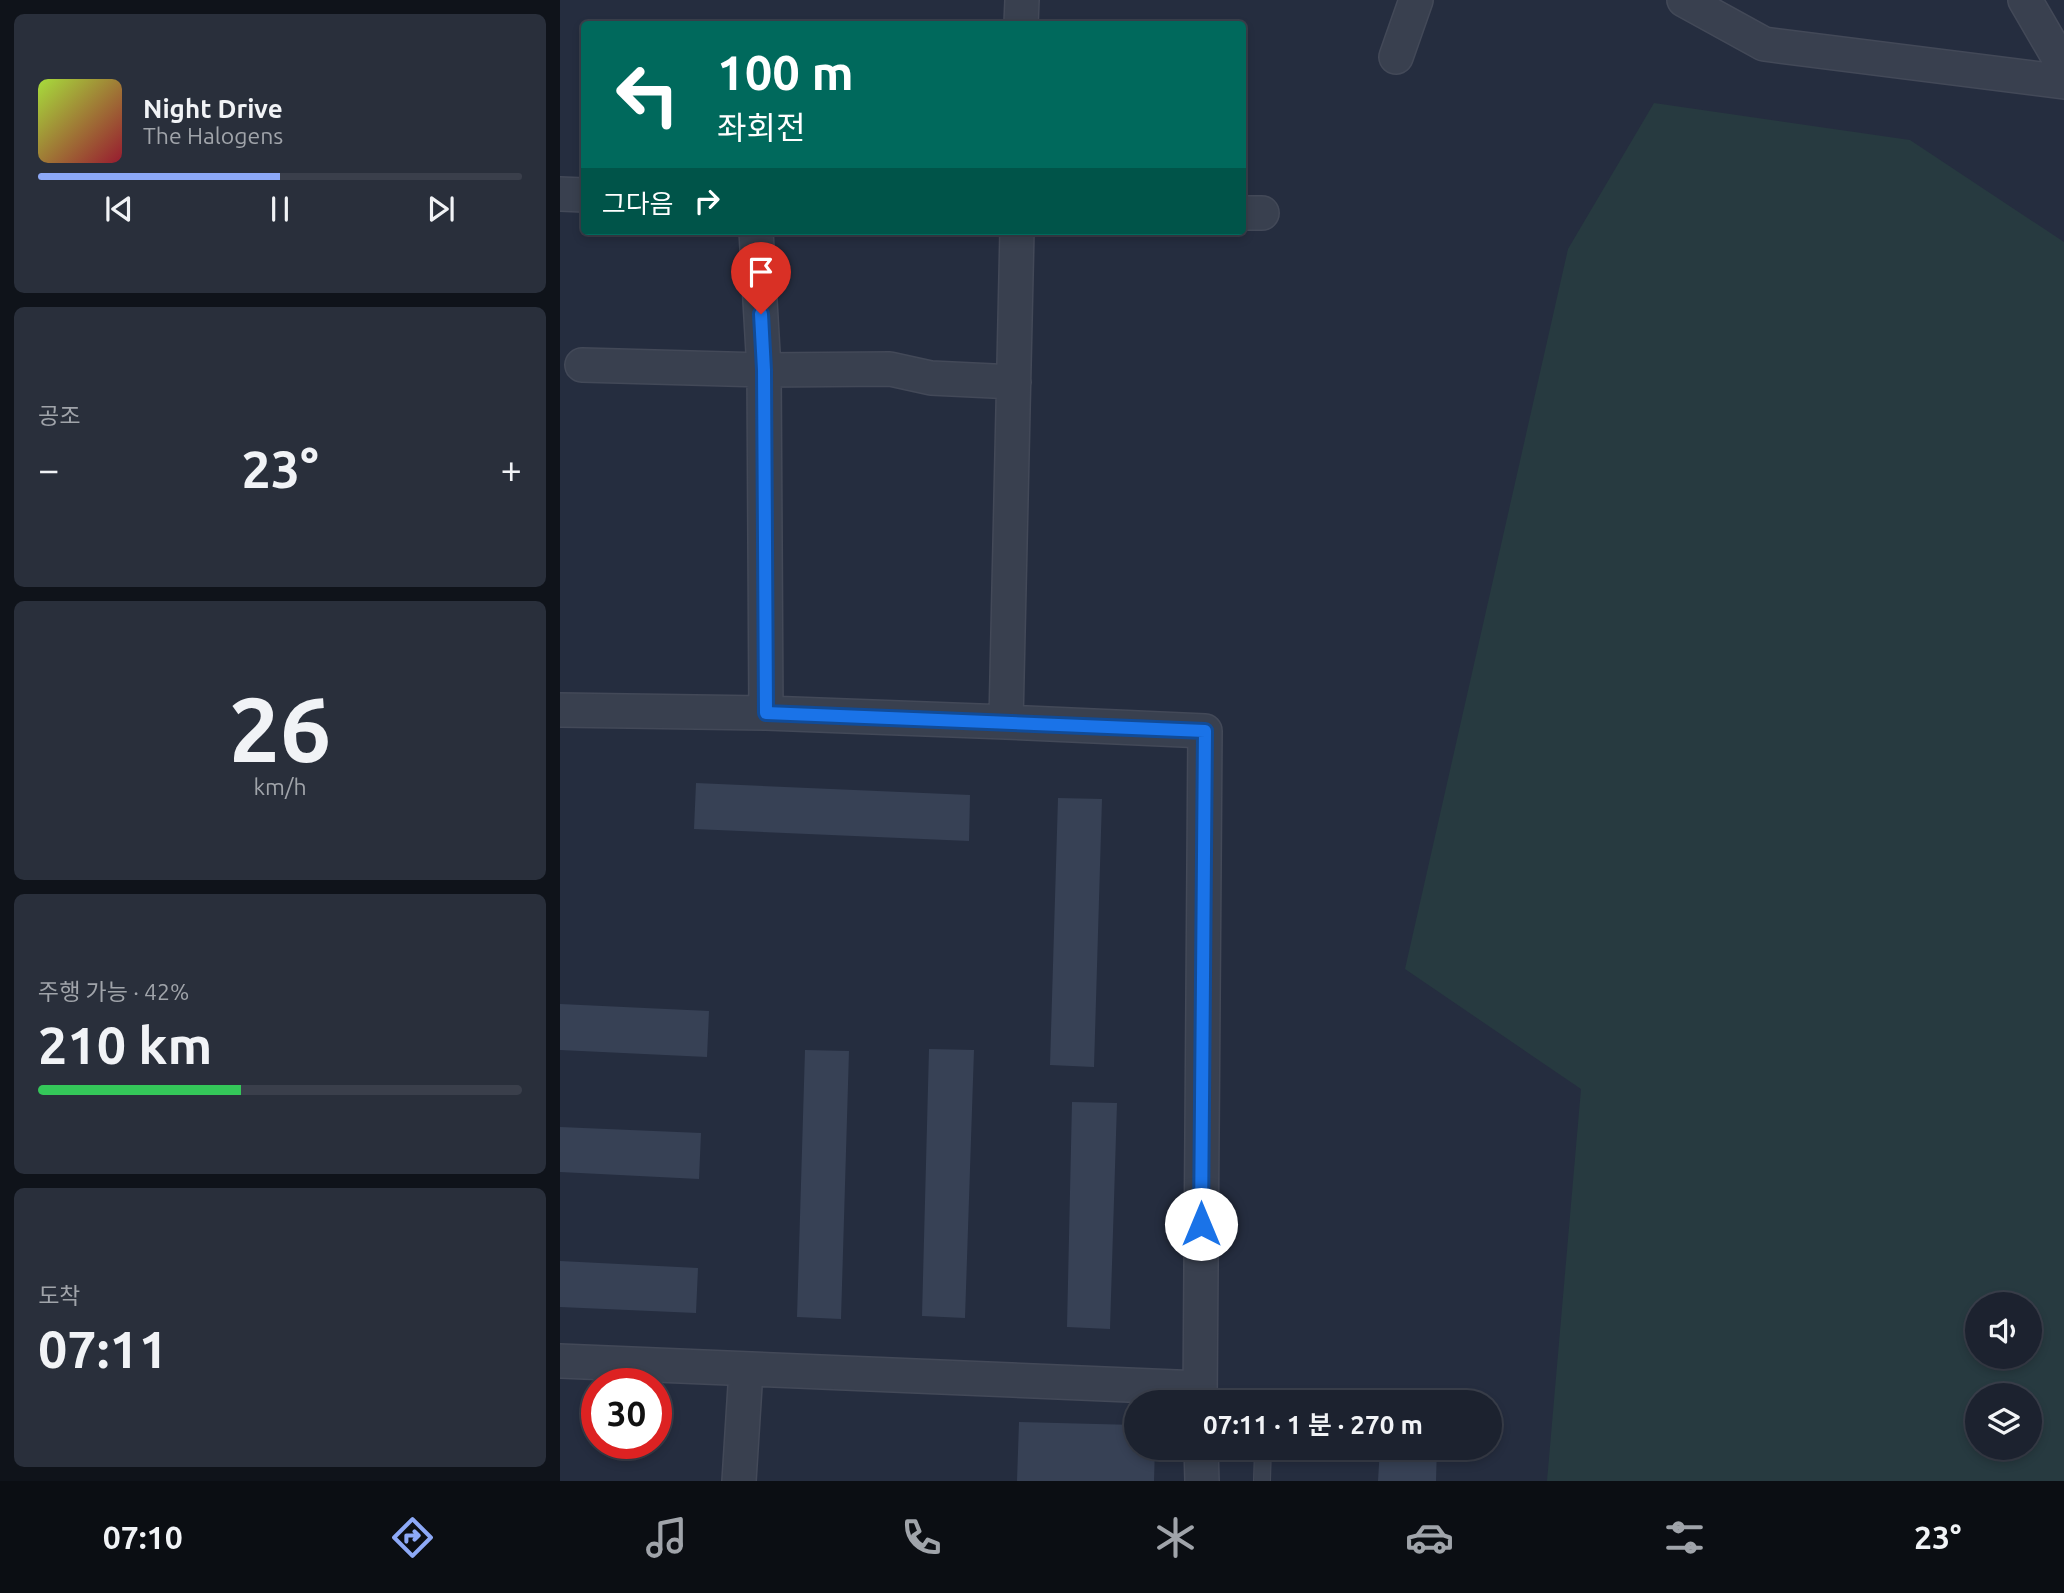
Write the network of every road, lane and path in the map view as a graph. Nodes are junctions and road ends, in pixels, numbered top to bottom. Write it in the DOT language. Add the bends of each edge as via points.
graph roads {
  1 [pos="1022,0"];
  2 [pos="1416,0"];
  3 [pos="1684,0"];
  4 [pos="2025,0"];
  5 [pos="1021,21"];
  6 [pos="1396,57"];
  7 [pos="2064,67"];
  8 [pos="2064,82"];
  9 [pos="560,194"];
  10 [pos="581,195"];
  11 [pos="756,235"];
  12 [pos="1017,235"];
  13 [pos="582,365"];
  14 [pos="764,370"];
  15 [pos="1014,382"];
  16 [pos="560,710"];
  17 [pos="766,713"];
  18 [pos="1006,722"];
  19 [pos="560,1361"];
  20 [pos="746,1370"];
  21 [pos="1200,1390"];
  22 [pos="1124,1391"];
  23 [pos="1201,1460"];
  24 [pos="1263,1460"];
  25 [pos="739,1481"];
  26 [pos="1202,1481"];
  27 [pos="1262,1481"];
  1 -- 5 [label="street"];
  2 -- 6 [label="street"];
  3 -- 8 [label="street" via="1764,44"];
  4 -- 7 [label="street"];
  9 -- 10 [label="street"];
  11 -- 14 [label="street"];
  12 -- 15 [label="street"];
  13 -- 14 [label="street"];
  14 -- 15 [label="street" via="890,369 931,378"];
  14 -- 17 [label="street"];
  15 -- 18 [label="street"];
  16 -- 17 [label="street"];
  17 -- 18 [label="street"];
  18 -- 21 [label="street" via="1205,731"];
  19 -- 20 [label="street"];
  20 -- 22 [label="street"];
  20 -- 25 [label="street"];
  23 -- 26 [label="street"];
  24 -- 27 [label="lane"];
}
